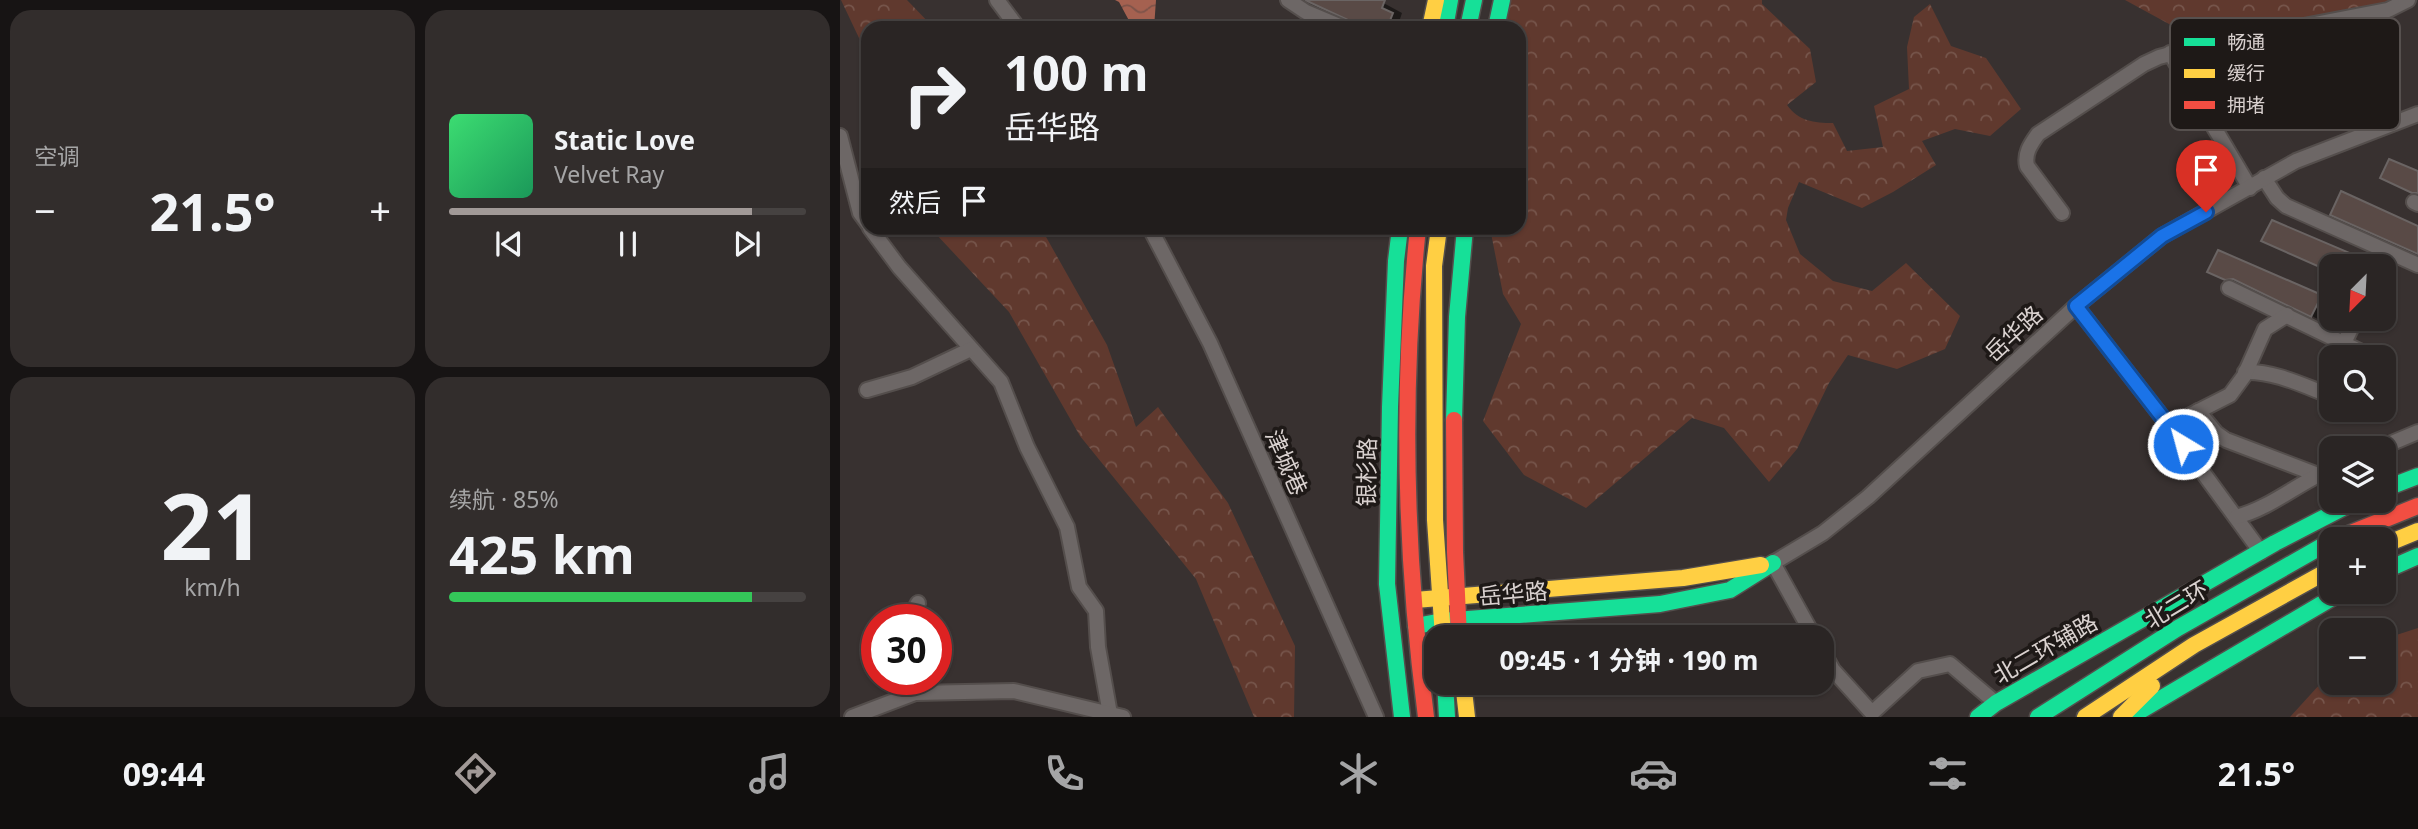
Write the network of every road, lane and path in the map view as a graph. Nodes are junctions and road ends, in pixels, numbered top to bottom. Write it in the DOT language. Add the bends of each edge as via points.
graph roads {
  1 [pos="997,0"];
  2 [pos="1288,0"];
  3 [pos="1436,0"];
  4 [pos="1450,0"];
  5 [pos="1474,0"];
  6 [pos="1502,0"];
  7 [pos="2408,0"];
  8 [pos="2348,18"];
  9 [pos="1013,21"];
  10 [pos="1327,21"];
  11 [pos="1432,21"];
  12 [pos="1446,21"];
  13 [pos="1470,21"];
  14 [pos="1498,21"];
  15 [pos="2170,53"];
  16 [pos="2418,114"];
  17 [pos="2400,121"];
  18 [pos="2215,130"];
  19 [pos="2376,130"];
  20 [pos="840,136"];
  21 [pos="2264,178"];
  22 [pos="2249,188"];
  23 [pos="2062,213"];
  24 [pos="861,214"];
  25 [pos="876,235"];
  26 [pos="1154,235"];
  27 [pos="1399,235"];
  28 [pos="1417,235"];
  29 [pos="1438,235"];
  30 [pos="1464,235"];
  31 [pos="2387,252"];
  32 [pos="2418,265"];
  33 [pos="2229,288"];
  34 [pos="2076,306"];
  35 [pos="2287,315"];
  36 [pos="2350,331"];
  37 [pos="2344,343"];
  38 [pos="2348,345"];
  39 [pos="971,349"];
  40 [pos="2245,372"];
  41 [pos="867,390"];
  42 [pos="2319,392"];
  43 [pos="2198,411"];
  44 [pos="2169,425"];
  45 [pos="2418,432"];
  46 [pos="2396,441"];
  47 [pos="2319,470"];
  48 [pos="2319,475"];
  49 [pos="2418,476"];
  50 [pos="2396,484"];
  51 [pos="2418,506"];
  52 [pos="2334,513"];
  53 [pos="2236,517"];
  54 [pos="2366,527"];
  55 [pos="2418,531"];
  56 [pos="2396,540"];
  57 [pos="2319,548"];
  58 [pos="2261,552"];
  59 [pos="2418,556"];
  60 [pos="1773,563"];
  61 [pos="2396,566"];
  62 [pos="2319,576"];
  63 [pos="1447,596"];
  64 [pos="1415,600"];
  65 [pos="2323,604"];
  66 [pos="1450,625"];
  67 [pos="1484,625"];
  68 [pos="1807,625"];
  69 [pos="1416,626"];
  70 [pos="1424,627"];
  71 [pos="2194,645"];
  72 [pos="1834,671"];
  73 [pos="952,688"];
  74 [pos="896,695"];
  75 [pos="1446,695"];
  76 [pos="1464,695"];
  77 [pos="1996,703"];
  78 [pos="2151,710"];
  79 [pos="2043,714"];
  80 [pos="1116,715"];
  81 [pos="1870,715"];
  82 [pos="852,717"];
  83 [pos="1376,717"];
  84 [pos="1402,717"];
  85 [pos="1426,717"];
  86 [pos="1447,717"];
  87 [pos="1467,717"];
  88 [pos="1978,717"];
  89 [pos="2085,717"];
  90 [pos="2121,717"];
  91 [pos="2130,717"];
  1 -- 9 [label="street"];
  2 -- 10 [label="street"];
  3 -- 11 [label="main road"];
  4 -- 12 [label="main road"];
  5 -- 13 [label="main road"];
  6 -- 14 [label="main road"];
  7 -- 8 [label="street"];
  15 -- 23 [label="street" via="2144,64 2038,134 2025,159"];
  16 -- 17 [label="street, 岳华路"];
  18 -- 22 [label="street"];
  19 -- 21 [label="street, 岳华路"];
  20 -- 24 [label="street"];
  21 -- 22 [label="street, 岳华路"];
  21 -- 31 [label="street" via="2286,206"];
  22 -- 34 [label="street, 岳华路" via="2162,236"];
  25 -- 39 [label="street"];
  26 -- 83 [label="street, 津城巷" via="1210,343"];
  27 -- 84 [label="main road, 银杉路" via="1387,584"];
  28 -- 64 [label="main road, 银杉路" via="1407,427"];
  29 -- 63 [label="main road" via="1434,266 1435,520"];
  30 -- 63 [label="main road"];
  31 -- 32 [label="street"];
  33 -- 35 [label="street"];
  34 -- 44 [label="street"];
  34 -- 60 [label="street, 岳华路" via="1868,497 1823,533"];
  35 -- 37 [label="street"];
  35 -- 40 [label="street" via="2265,329"];
  36 -- 37 [label="street"];
  37 -- 38 [label="street"];
  39 -- 41 [label="street" via="912,377"];
  39 -- 80 [label="street" via="1001,382 1027,447 1068,527 1079,587 1096,611 1098,648"];
  40 -- 42 [label="street" via="2270,374"];
  40 -- 43 [label="street" via="2230,395"];
  43 -- 44 [label="street"];
  43 -- 47 [label="street" via="2226,440"];
  44 -- 53 [label="street"];
  45 -- 46 [label="street"];
  48 -- 53 [label="street" via="2271,504"];
  49 -- 50 [label="main road"];
  51 -- 54 [label="main road, 北二环"];
  52 -- 58 [label="main road, 北二环辅路"];
  53 -- 58 [label="street"];
  55 -- 56 [label="main road"];
  57 -- 79 [label="main road, 北二环" via="2178,628"];
  58 -- 77 [label="main road, 北二环辅路"];
  59 -- 61 [label="main road"];
  60 -- 63 [label="main road, 岳华路" via="1683,578"];
  60 -- 67 [label="main road, 岳华路" via="1730,590 1695,598"];
  60 -- 68 [label="street"];
  62 -- 71 [label="main road, 北二环"];
  63 -- 64 [label="main road, 岳华路"];
  63 -- 66 [label="main road"];
  64 -- 69 [label="main road, 银杉路"];
  65 -- 78 [label="main road"];
  69 -- 70 [label="main road, 岳华路"];
  69 -- 85 [label="main road, 银杉路"];
  71 -- 89 [label="main road, 北二环"];
  71 -- 90 [label="main road"];
  72 -- 81 [label="street"];
  73 -- 80 [label="street" via="1014,691"];
  74 -- 82 [label="street"];
  75 -- 86 [label="main road"];
  76 -- 87 [label="main road"];
  77 -- 81 [label="street" via="1950,664 1918,671"];
  77 -- 88 [label="main road, 北二环辅路"];
  78 -- 91 [label="main road"];
}
